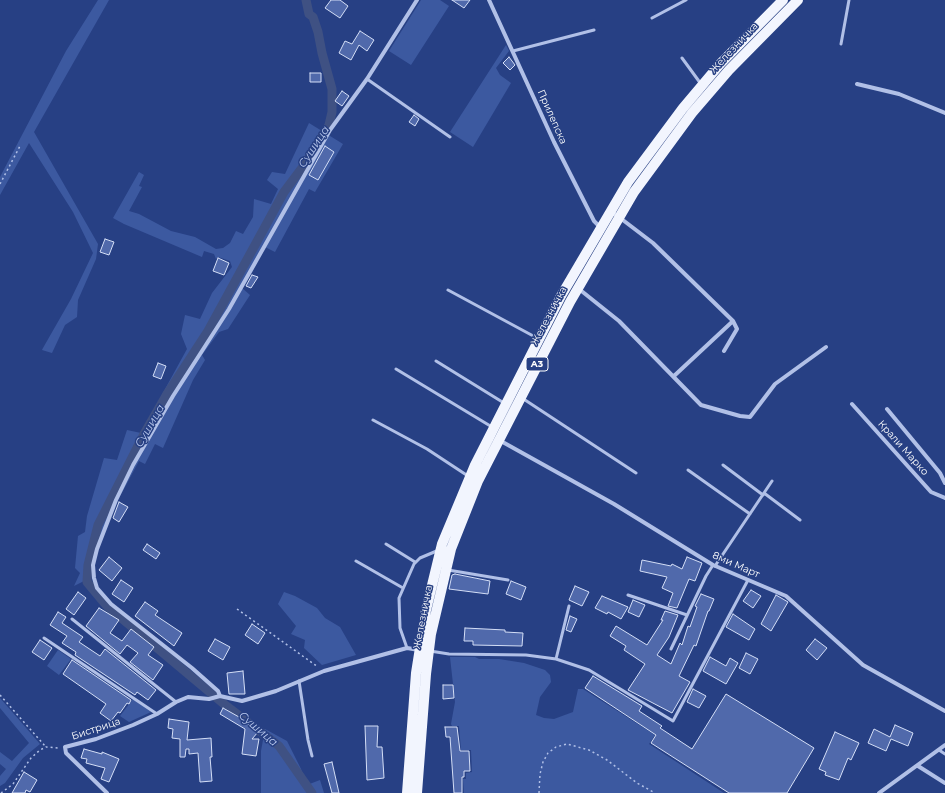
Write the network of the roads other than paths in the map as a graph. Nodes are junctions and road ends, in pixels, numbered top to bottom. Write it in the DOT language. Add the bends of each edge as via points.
graph roads {
  1 [pos="417,0"];
  2 [pos="489,0"];
  3 [pos="686,0"];
  4 [pos="849,0"];
  5 [pos="788,1"];
  6 [pos="652,18"];
  7 [pos="594,30"];
  8 [pos="841,44"];
  9 [pos="513,50"];
  10 [pos="682,58"];
  11 [pos="367,79"];
  12 [pos="857,84"];
  13 [pos="702,86"];
  14 [pos="945,113"];
  15 [pos="450,137"];
  16 [pos="610,211"];
  17 [pos="620,216"];
  18 [pos="605,230"];
  19 [pos="578,288"];
  20 [pos="448,290"];
  21 [pos="733,321"];
  22 [pos="539,339"];
  23 [pos="826,347"];
  24 [pos="724,351"];
  25 [pos="436,361"];
  26 [pos="396,369"];
  27 [pos="674,376"];
  28 [pos="520,397"];
  29 [pos="506,404"];
  30 [pos="852,404"];
  31 [pos="887,409"];
  32 [pos="373,420"];
  33 [pos="491,431"];
  34 [pos="499,440"];
  35 [pos="723,465"];
  36 [pos="688,470"];
  37 [pos="636,473"];
  38 [pos="470,477"];
  39 [pos="772,481"];
  40 [pos="945,483"];
  41 [pos="763,494"];
  42 [pos="945,498"];
  43 [pos="750,514"];
  44 [pos="800,520"];
  45 [pos="386,544"];
  46 [pos="441,550"];
  47 [pos="356,561"];
  48 [pos="416,562"];
  49 [pos="714,566"];
  50 [pos="446,570"];
  51 [pos="508,580"];
  52 [pos="748,580"];
  53 [pos="403,588"];
  54 [pos="628,595"];
  55 [pos="569,606"];
  56 [pos="687,615"];
  57 [pos="72,619"];
  58 [pos="44,638"];
  59 [pos="407,648"];
  60 [pos="671,649"];
  61 [pos="424,650"];
  62 [pos="556,659"];
  63 [pos="299,681"];
  64 [pos="220,696"];
  65 [pos="176,702"];
  66 [pos="945,711"];
  67 [pos="157,714"];
  68 [pos="945,745"];
  69 [pos="939,750"];
  70 [pos="945,754"];
  71 [pos="312,756"];
  72 [pos="918,766"];
  73 [pos="945,783"];
  74 [pos="107,793"];
  75 [pos="407,793"];
  76 [pos="417,793"];
  77 [pos="879,793"];
  1 -- 11 [label="street"];
  2 -- 9 [label="street, Прилепска"];
  3 -- 6 [label="lane"];
  4 -- 8 [label="lane"];
  5 -- 13 [label="main road, Железничка / A3"];
  5 -- 17 [label="main road, Железничка / A3" via="692,113 634,192"];
  7 -- 9 [label="lane"];
  9 -- 18 [label="street, Прилепска" via="554,142 594,221"];
  10 -- 13 [label="lane"];
  11 -- 15 [label="lane"];
  11 -- 64 [label="street" via="330,130 229,309 173,396 105,524 93,565 97,588 111,604 192,668 218,691"];
  12 -- 14 [label="street" via="899,94"];
  13 -- 16 [label="main road, Железничка / A3" via="653,148"];
  16 -- 17 [label="street"];
  16 -- 18 [label="main road, Железничка / A3"];
  17 -- 18 [label="main road, Железничка / A3"];
  17 -- 21 [label="street" via="653,243"];
  18 -- 19 [label="main road, Железничка / A3"];
  18 -- 22 [label="main road, Железничка / A3"];
  19 -- 27 [label="street" via="619,321"];
  19 -- 28 [label="main road, Железничка / A3"];
  20 -- 22 [label="lane"];
  21 -- 24 [label="street" via="737,329"];
  21 -- 27 [label="street"];
  22 -- 29 [label="main road, Железничка / A3"];
  23 -- 27 [label="street" via="775,384 750,416 740,416 701,405"];
  25 -- 29 [label="lane"];
  26 -- 33 [label="lane"];
  28 -- 34 [label="main road, Железничка / A3"];
  28 -- 37 [label="lane"];
  29 -- 33 [label="main road, Железничка / A3"];
  30 -- 42 [label="street, Крали Марко" via="931,492"];
  31 -- 40 [label="street" via="940,473"];
  32 -- 38 [label="lane" via="427,449"];
  33 -- 34 [label="street, 8ми Март"];
  33 -- 38 [label="main road, Железничка / A3"];
  34 -- 49 [label="street, 8ми Март" via="614,504"];
  34 -- 50 [label="main road, Железничка / A3" via="463,517"];
  35 -- 41 [label="lane"];
  36 -- 43 [label="lane"];
  38 -- 46 [label="main road, Железничка / A3"];
  39 -- 41 [label="lane"];
  41 -- 43 [label="lane"];
  41 -- 44 [label="lane"];
  43 -- 49 [label="lane"];
  45 -- 48 [label="lane"];
  46 -- 48 [label="lane" via="427,554"];
  46 -- 61 [label="main road, Железничка / A3" via="426,610"];
  47 -- 53 [label="lane"];
  48 -- 53 [label="lane"];
  49 -- 52 [label="street, 8ми Март"];
  49 -- 56 [label="lane" via="706,576"];
  50 -- 51 [label="lane"];
  50 -- 61 [label="main road, Железничка / A3"];
  52 -- 62 [label="lane" via="673,721 589,670"];
  52 -- 66 [label="street, 8ми Март" via="786,596 863,665"];
  53 -- 59 [label="lane" via="399,598 400,628"];
  54 -- 56 [label="lane"];
  55 -- 62 [label="lane"];
  56 -- 60 [label="lane"];
  57 -- 65 [label="lane"];
  58 -- 67 [label="lane"];
  59 -- 61 [label="street"];
  59 -- 63 [label="street"];
  61 -- 62 [label="lane" via="449,654 526,655"];
  61 -- 75 [label="main road, Железничка / A3"];
  61 -- 76 [label="main road, Железничка / A3"];
  63 -- 64 [label="street" via="260,697 242,701"];
  63 -- 71 [label="lane"];
  64 -- 65 [label="street, Бистрица" via="209,699 188,697"];
  65 -- 67 [label="street, Бистрица"];
  67 -- 74 [label="street, Бистрица" via="107,736 65,748 66,753"];
  68 -- 69 [label="street"];
  69 -- 70 [label="lane"];
  69 -- 72 [label="street"];
  72 -- 73 [label="street"];
  72 -- 77 [label="street"];
}
